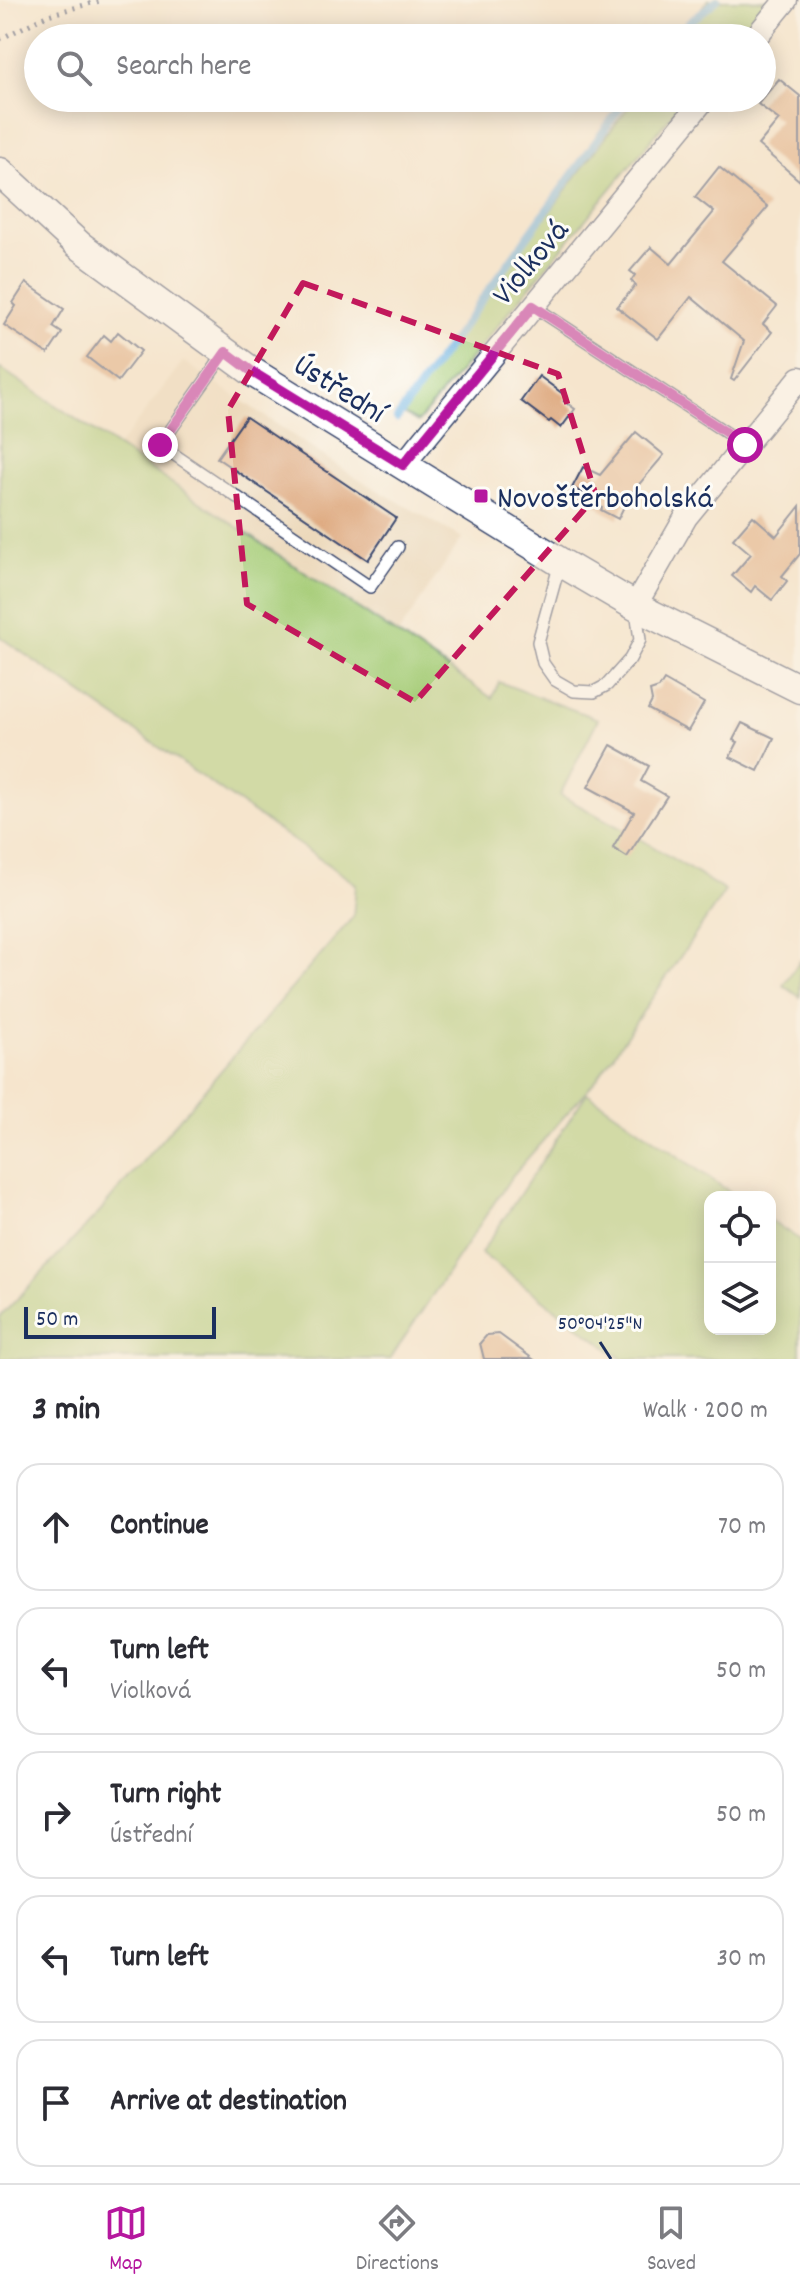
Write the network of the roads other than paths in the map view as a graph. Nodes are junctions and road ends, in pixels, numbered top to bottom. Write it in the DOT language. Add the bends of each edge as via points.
graph roads {
  1 [pos="786,0"];
  2 [pos="766,24"];
  3 [pos="693,112"];
  4 [pos="0,172"];
  5 [pos="533,306"];
  6 [pos="226,352"];
  7 [pos="800,378"];
  8 [pos="745,445"];
  9 [pos="403,465"];
  10 [pos="398,547"];
  11 [pos="560,562"];
  12 [pos="635,606"];
  13 [pos="800,689"];
  1 -- 2 [label="street"];
  3 -- 5 [label="street, Violková"];
  4 -- 6 [label="street, Ústřední" via="79,245"];
  5 -- 8 [label="lane"];
  5 -- 9 [label="street, Violková"];
  6 -- 9 [label="street, Ústřední"];
  6 -- 10 [label="lane" via="160,445 370,587"];
  7 -- 8 [label="street"];
  8 -- 12 [label="street" via="686,517"];
  9 -- 11 [label="street, Ústřední"];
  11 -- 12 [label="street, Ústřední"];
  11 -- 12 [label="lane" via="538,642 543,663 555,680 574,691 594,692 607,685 640,640"];
  12 -- 13 [label="street, Ústřední"];
}
